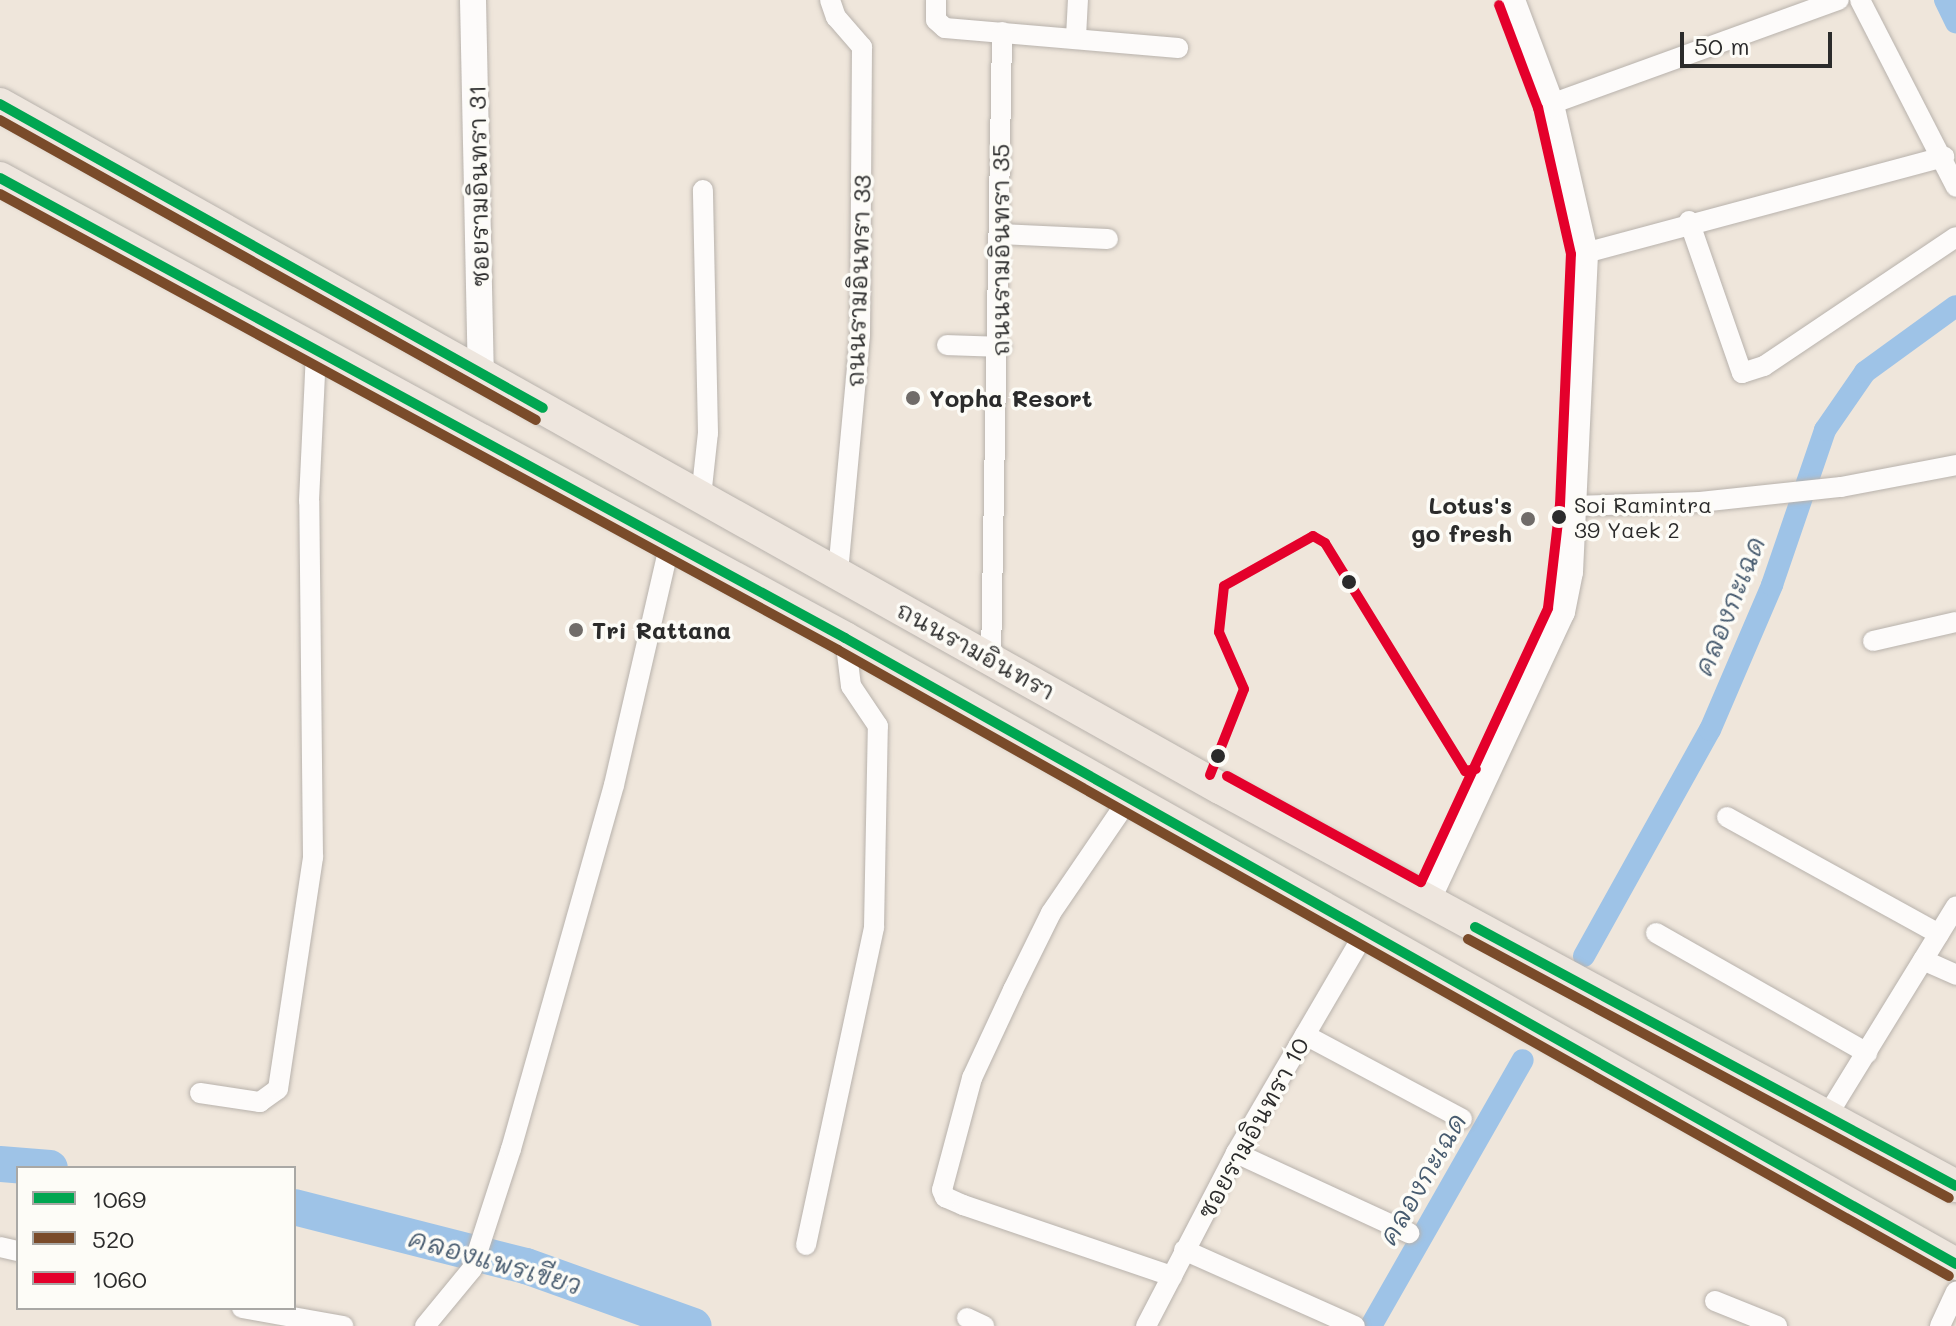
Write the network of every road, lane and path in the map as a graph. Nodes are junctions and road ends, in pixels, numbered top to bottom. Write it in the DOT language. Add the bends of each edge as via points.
graph roads {
  1 [pos="473,0"];
  2 [pos="830,0"];
  3 [pos="936,0"];
  4 [pos="1078,0"];
  5 [pos="1512,0"];
  6 [pos="1839,0"];
  7 [pos="1860,0"];
  8 [pos="1002,32"];
  9 [pos="1076,37"];
  10 [pos="1178,48"];
  11 [pos="0,104"];
  12 [pos="1551,104"];
  13 [pos="1944,157"];
  14 [pos="0,178"];
  15 [pos="1956,187"];
  16 [pos="703,190"];
  17 [pos="1689,221"];
  18 [pos="999,234"];
  19 [pos="1956,237"];
  20 [pos="1108,239"];
  21 [pos="1585,253"];
  22 [pos="947,345"];
  23 [pos="1001,347"];
  24 [pos="316,351"];
  25 [pos="481,373"];
  26 [pos="1956,465"];
  27 [pos="701,497"];
  28 [pos="1574,506"];
  29 [pos="670,542"];
  30 [pos="838,572"];
  31 [pos="1956,622"];
  32 [pos="845,638"];
  33 [pos="1873,641"];
  34 [pos="991,659"];
  35 [pos="1128,800"];
  36 [pos="1727,817"];
  37 [pos="1427,901"];
  38 [pos="1956,906"];
  39 [pos="1365,932"];
  40 [pos="1656,933"];
  41 [pos="1939,934"];
  42 [pos="1923,960"];
  43 [pos="1956,975"];
  44 [pos="1305,1035"];
  45 [pos="1867,1053"];
  46 [pos="200,1093"];
  47 [pos="1827,1116"];
  48 [pos="1462,1119"];
  49 [pos="1236,1153"];
  50 [pos="1956,1186"];
  51 [pos="1409,1233"];
  52 [pos="806,1245"];
  53 [pos="1184,1250"];
  54 [pos="1956,1264"];
  55 [pos="1172,1276"];
  56 [pos="1956,1291"];
  57 [pos="1715,1301"];
  58 [pos="252,1315"];
  59 [pos="343,1326"];
  60 [pos="425,1326"];
  61 [pos="1146,1326"];
  62 [pos="1355,1326"];
  63 [pos="1777,1326"];
  64 [pos="1940,1326"];
  1 -- 25 [label="street, ซอยรามอินทรา 31"];
  2 -- 30 [label="street, ถนนรามอินทรา 33" via="836,17 862,47 860,335"];
  3 -- 8 [label="street" via="941,26"];
  4 -- 9 [label="street"];
  5 -- 12 [label="street"];
  6 -- 12 [label="street"];
  7 -- 13 [label="street"];
  8 -- 9 [label="street"];
  8 -- 18 [label="street, ถนนรามอินทรา 35"];
  9 -- 10 [label="street"];
  11 -- 25 [label="main road, ถนนรามอินทรา"];
  12 -- 21 [label="street"];
  13 -- 15 [label="street"];
  13 -- 17 [label="street"];
  14 -- 24 [label="main road"];
  16 -- 27 [label="street" via="708,433"];
  17 -- 19 [label="street" via="1742,373 1764,366"];
  17 -- 21 [label="street"];
  18 -- 20 [label="street"];
  18 -- 23 [label="street, ถนนรามอินทรา 35"];
  21 -- 28 [label="street"];
  22 -- 23 [label="street"];
  23 -- 34 [label="street, ถนนรามอินทรา 35"];
  24 -- 29 [label="main road"];
  24 -- 46 [label="street" via="309,501 313,857 278,1089 260,1102"];
  25 -- 27 [label="main road, ถนนรามอินทรา"];
  26 -- 28 [label="street" via="1841,487 1700,502"];
  27 -- 30 [label="main road, ถนนรามอินทรา"];
  28 -- 37 [label="street" via="1562,612"];
  29 -- 32 [label="main road"];
  29 -- 60 [label="street" via="591,871 484,1237 472,1269"];
  30 -- 34 [label="main road, ถนนรามอินทรา"];
  31 -- 33 [label="street"];
  32 -- 35 [label="main road"];
  32 -- 52 [label="street" via="851,686 878,726 874,927"];
  34 -- 37 [label="main road, ถนนรามอินทรา"];
  35 -- 39 [label="main road"];
  35 -- 55 [label="street" via="1051,913 1013,990 972,1078 942,1190 963,1205"];
  36 -- 41 [label="street"];
  37 -- 47 [label="main road, ถนนรามอินทรา"];
  38 -- 41 [label="street"];
  39 -- 44 [label="street, ซอยรามอินทรา 10"];
  39 -- 54 [label="main road"];
  40 -- 45 [label="street"];
  41 -- 42 [label="street"];
  42 -- 43 [label="street"];
  42 -- 45 [label="street"];
  44 -- 48 [label="street"];
  44 -- 49 [label="street, ซอยรามอินทรา 10"];
  45 -- 47 [label="street"];
  47 -- 50 [label="main road, ถนนรามอินทรา"];
  49 -- 51 [label="street"];
  49 -- 53 [label="street, ซอยรามอินทรา 10"];
  53 -- 55 [label="street, ซอยรามอินทรา 10"];
  53 -- 62 [label="street"];
  55 -- 61 [label="street, ซอยรามอินทรา 10"];
  56 -- 64 [label="street"];
  57 -- 63 [label="street"];
  58 -- 59 [label="street"];
}
